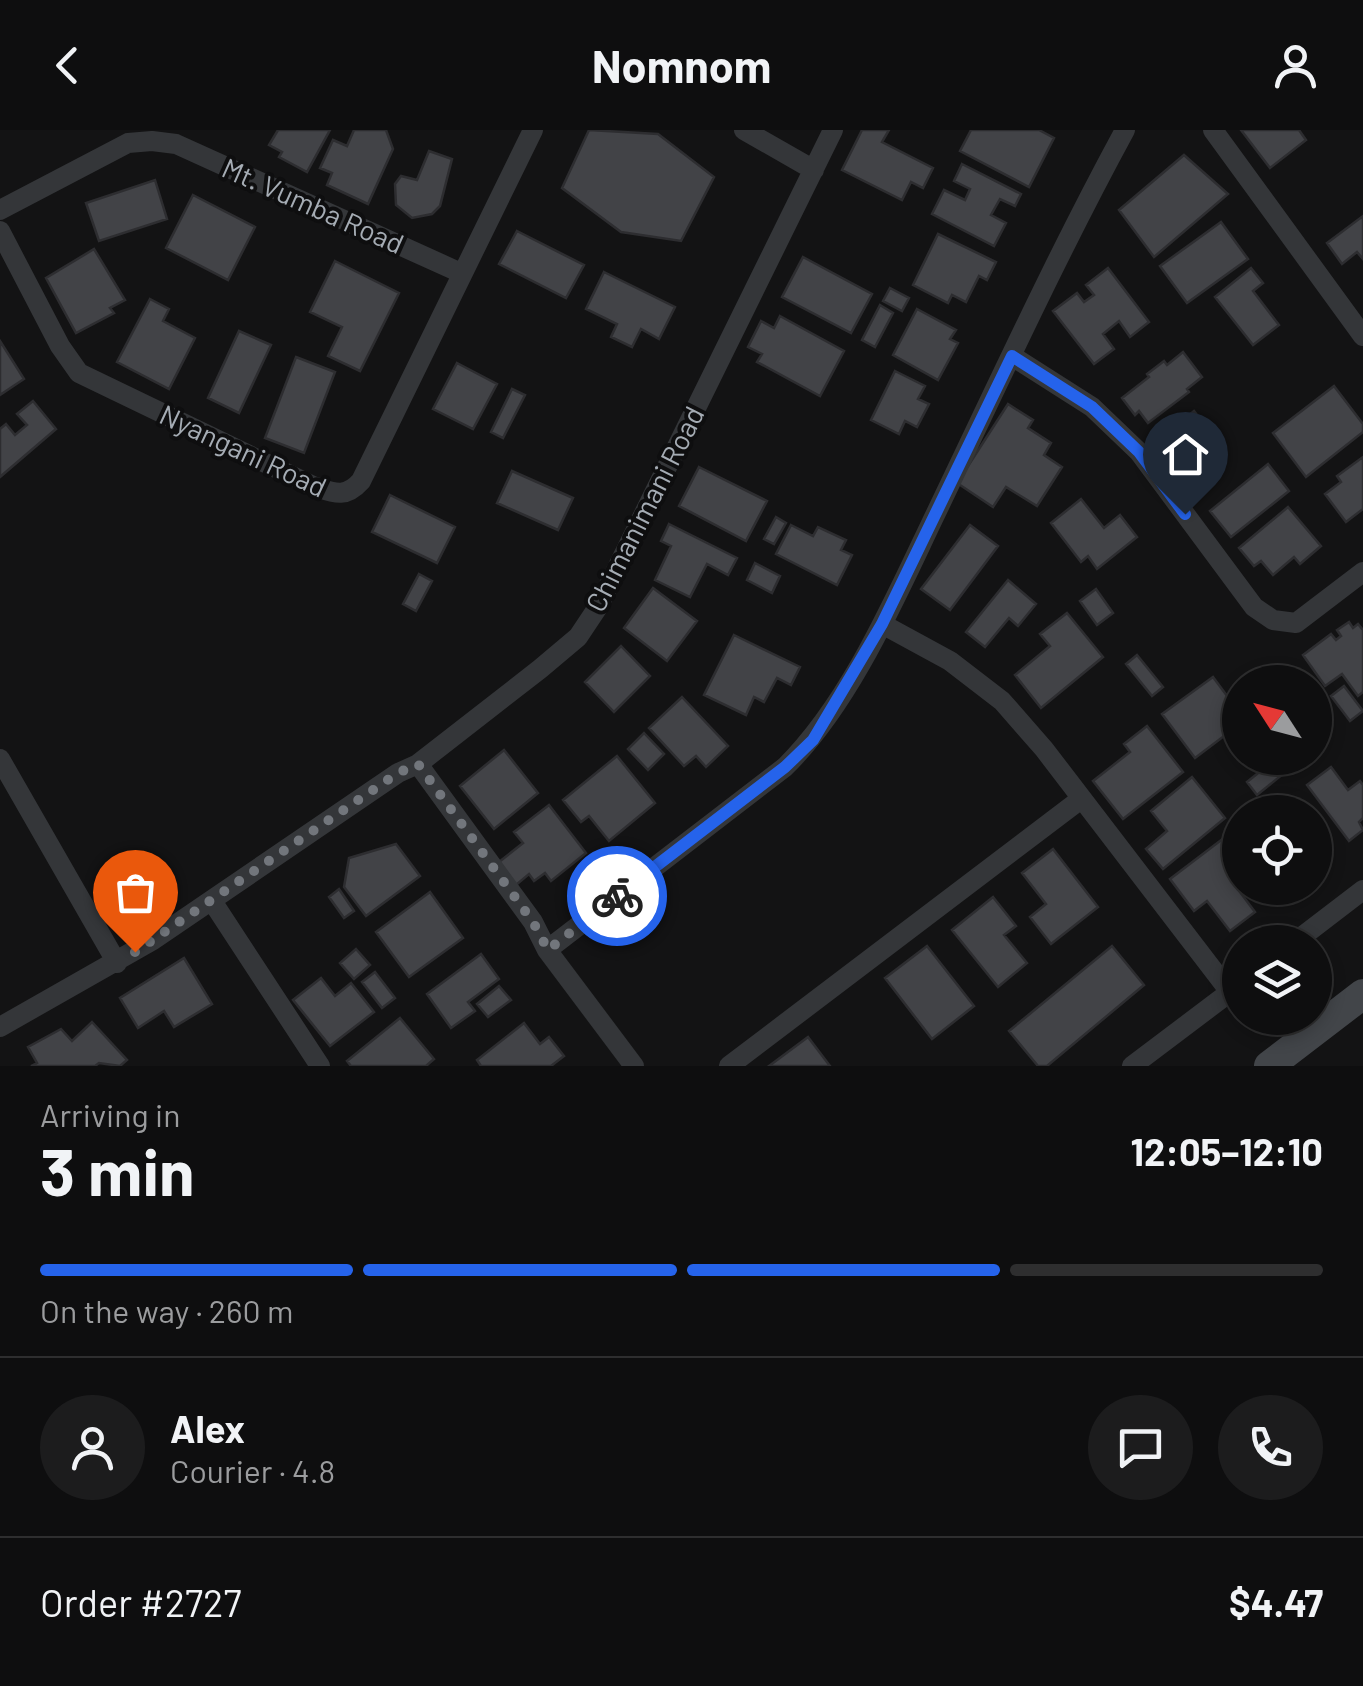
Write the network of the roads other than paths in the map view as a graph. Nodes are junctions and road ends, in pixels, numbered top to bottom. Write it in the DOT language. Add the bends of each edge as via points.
graph roads {
  1 [pos="533,130"];
  2 [pos="744,130"];
  3 [pos="833,130"];
  4 [pos="1125,130"];
  5 [pos="1213,130"];
  6 [pos="814,170"];
  7 [pos="0,210"];
  8 [pos="0,231"];
  9 [pos="462,273"];
  10 [pos="1363,336"];
  11 [pos="1012,356"];
  12 [pos="1363,572"];
  13 [pos="882,624"];
  14 [pos="1,761"];
  15 [pos="418,764"];
  16 [pos="1081,800"];
  17 [pos="1363,890"];
  18 [pos="212,901"];
  19 [pos="1317,925"];
  20 [pos="548,950"];
  21 [pos="118,963"];
  22 [pos="1222,973"];
  23 [pos="1363,994"];
  24 [pos="1222,999"];
  25 [pos="0,1027"];
  26 [pos="320,1066"];
  27 [pos="634,1066"];
  28 [pos="729,1066"];
  29 [pos="1132,1066"];
  30 [pos="1269,1066"];
  1 -- 9 [label="street, Nyangani Road"];
  2 -- 6 [label="street"];
  3 -- 6 [label="street, Chimanimani Road"];
  4 -- 11 [label="street"];
  5 -- 10 [label="street"];
  6 -- 15 [label="street, Chimanimani Road" via="588,622 540,670"];
  7 -- 9 [label="street, Mt. Vumba Road" via="128,143 152,140 176,144"];
  8 -- 9 [label="street, Nyangani Road" via="79,373 340,496 362,481"];
  11 -- 12 [label="street" via="1092,407 1139,452 1254,607 1273,620 1296,622"];
  11 -- 13 [label="street"];
  13 -- 16 [label="street" via="950,660 1002,701"];
  13 -- 20 [label="street" via="813,740"];
  14 -- 21 [label="street"];
  15 -- 18 [label="street, Chimanimani Road"];
  15 -- 20 [label="street"];
  16 -- 22 [label="street"];
  16 -- 28 [label="street"];
  17 -- 19 [label="street"];
  18 -- 21 [label="street, Chimanimani Road"];
  18 -- 26 [label="street"];
  20 -- 27 [label="street"];
  21 -- 25 [label="street, Chimanimani Road"];
  23 -- 30 [label="street"];
  24 -- 29 [label="street"];
}
